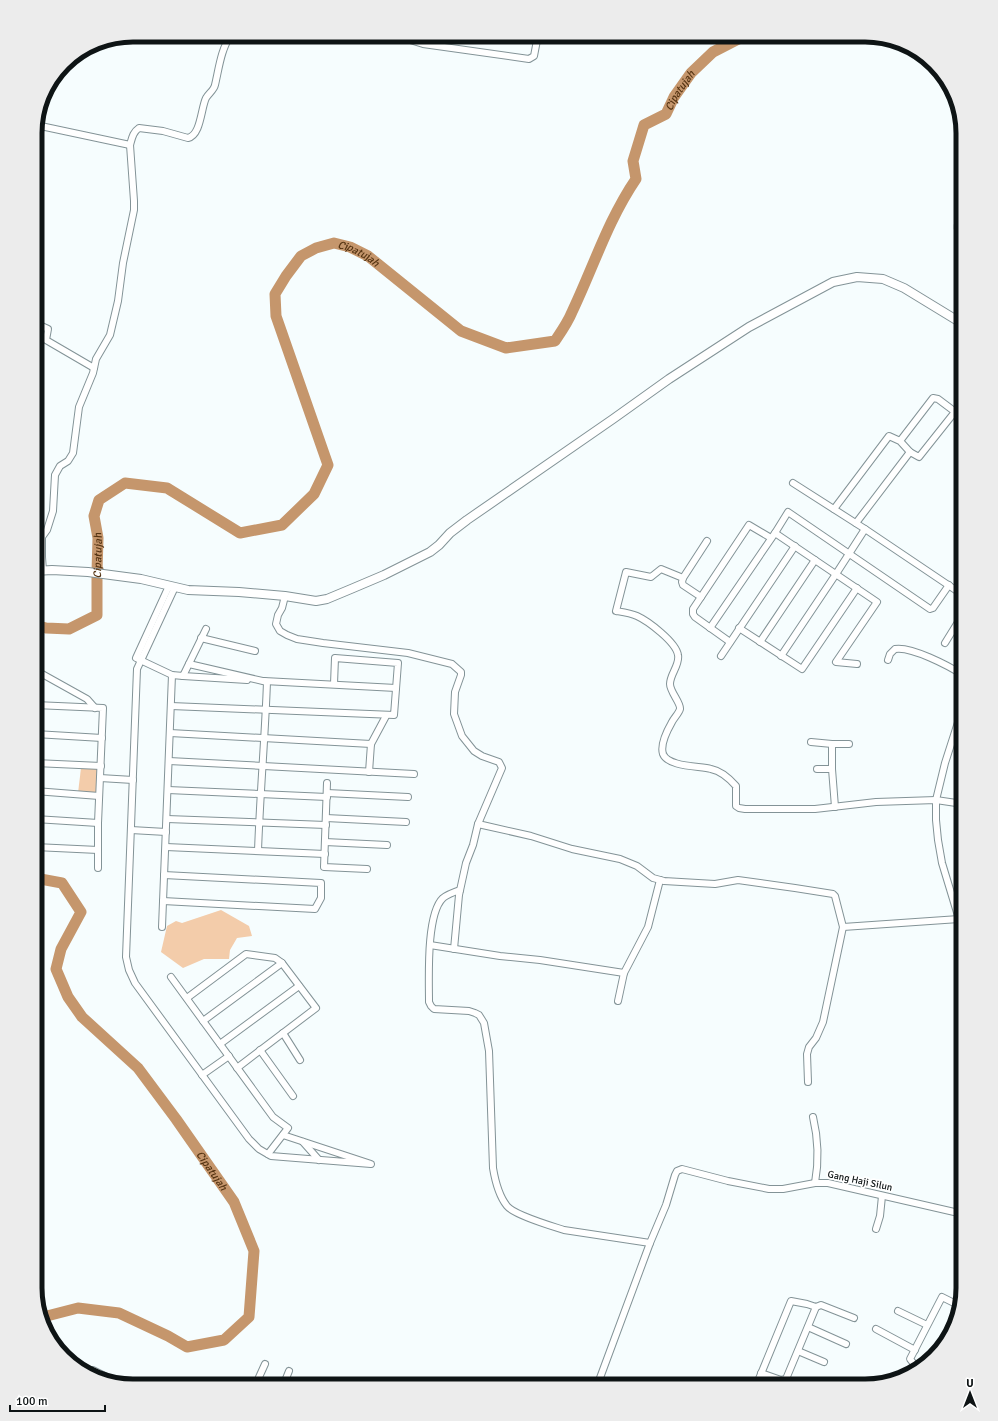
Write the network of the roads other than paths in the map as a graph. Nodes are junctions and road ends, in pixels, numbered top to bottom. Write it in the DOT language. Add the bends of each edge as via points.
graph roads {
  1 [pos="227,42"];
  2 [pos="417,42"];
  3 [pos="537,42"];
  4 [pos="42,126"];
  5 [pos="130,145"];
  6 [pos="956,320"];
  7 [pos="42,326"];
  8 [pos="94,368"];
  9 [pos="900,441"];
  10 [pos="910,452"];
  11 [pos="793,483"];
  12 [pos="834,509"];
  13 [pos="856,523"];
  14 [pos="865,529"];
  15 [pos="775,533"];
  16 [pos="42,537"];
  17 [pos="771,538"];
  18 [pos="707,541"];
  19 [pos="795,546"];
  20 [pos="849,554"];
  21 [pos="815,560"];
  22 [pos="42,571"];
  23 [pos="836,574"];
  24 [pos="683,578"];
  25 [pos="949,585"];
  26 [pos="172,587"];
  27 [pos="857,588"];
  28 [pos="956,590"];
  29 [pos="286,596"];
  30 [pos="701,597"];
  31 [pos="956,625"];
  32 [pos="710,628"];
  33 [pos="739,628"];
  34 [pos="206,629"];
  35 [pos="201,638"];
  36 [pos="730,642"];
  37 [pos="760,642"];
  38 [pos="945,643"];
  39 [pos="255,651"];
  40 [pos="720,656"];
  41 [pos="781,656"];
  42 [pos="888,660"];
  43 [pos="141,661"];
  44 [pos="189,664"];
  45 [pos="857,664"];
  46 [pos="956,671"];
  47 [pos="42,674"];
  48 [pos="172,676"];
  49 [pos="183,676"];
  50 [pos="267,682"];
  51 [pos="334,684"];
  52 [pos="396,688"];
  53 [pos="42,705"];
  54 [pos="171,706"];
  55 [pos="95,708"];
  56 [pos="266,710"];
  57 [pos="386,716"];
  58 [pos="956,729"];
  59 [pos="170,733"];
  60 [pos="42,734"];
  61 [pos="102,738"];
  62 [pos="265,738"];
  63 [pos="811,742"];
  64 [pos="371,744"];
  65 [pos="832,744"];
  66 [pos="849,744"];
  67 [pos="169,761"];
  68 [pos="42,763"];
  69 [pos="101,766"];
  70 [pos="261,766"];
  71 [pos="817,769"];
  72 [pos="832,769"];
  73 [pos="369,772"];
  74 [pos="414,774"];
  75 [pos="100,778"];
  76 [pos="133,780"];
  77 [pos="327,783"];
  78 [pos="168,790"];
  79 [pos="42,792"];
  80 [pos="260,794"];
  81 [pos="327,795"];
  82 [pos="99,796"];
  83 [pos="408,797"];
  84 [pos="936,800"];
  85 [pos="956,803"];
  86 [pos="835,807"];
  87 [pos="42,819"];
  88 [pos="167,819"];
  89 [pos="326,822"];
  90 [pos="406,822"];
  91 [pos="98,823"];
  92 [pos="259,823"];
  93 [pos="478,824"];
  94 [pos="131,830"];
  95 [pos="166,832"];
  96 [pos="325,842"];
  97 [pos="387,845"];
  98 [pos="42,847"];
  99 [pos="166,847"];
  100 [pos="98,850"];
  101 [pos="258,851"];
  102 [pos="325,854"];
  103 [pos="98,868"];
  104 [pos="366,869"];
  105 [pos="164,875"];
  106 [pos="660,880"];
  107 [pos="460,890"];
  108 [pos="163,901"];
  109 [pos="956,909"];
  110 [pos="956,919"];
  111 [pos="162,927"];
  112 [pos="844,927"];
  113 [pos="430,945"];
  114 [pos="454,949"];
  115 [pos="282,963"];
  116 [pos="624,973"];
  117 [pos="171,977"];
  118 [pos="299,986"];
  119 [pos="187,998"];
  120 [pos="618,1001"];
  121 [pos="203,1021"];
  122 [pos="283,1033"];
  123 [pos="220,1044"];
  124 [pos="260,1050"];
  125 [pos="229,1056"];
  126 [pos="300,1060"];
  127 [pos="237,1068"];
  128 [pos="202,1075"];
  129 [pos="808,1082"];
  130 [pos="293,1096"];
  131 [pos="813,1117"];
  132 [pos="283,1135"];
  133 [pos="302,1141"];
  134 [pos="268,1154"];
  135 [pos="319,1160"];
  136 [pos="814,1183"];
  137 [pos="882,1196"];
  138 [pos="956,1212"];
  139 [pos="876,1229"];
  140 [pos="650,1243"];
  141 [pos="954,1303"];
  142 [pos="816,1308"];
  143 [pos="898,1311"];
  144 [pos="854,1318"];
  145 [pos="927,1325"];
  146 [pos="808,1327"];
  147 [pos="876,1329"];
  148 [pos="846,1344"];
  149 [pos="915,1350"];
  150 [pos="798,1351"];
  151 [pos="824,1362"];
  152 [pos="265,1364"];
  153 [pos="914,1364"];
  154 [pos="289,1371"];
  155 [pos="761,1373"];
  156 [pos="259,1379"];
  157 [pos="286,1379"];
  158 [pos="600,1379"];
  159 [pos="759,1379"];
  160 [pos="782,1379"];
  161 [pos="785,1379"];
  1 -- 5 [label="street" via="215,86 205,101 195,135 188,138 139,128 132,135"];
  2 -- 3 [label="street" via="529,59 534,56"];
  4 -- 5 [label="street"];
  5 -- 8 [label="street" via="134,201 132,222 110,335 96,358"];
  6 -- 29 [label="street" via="904,288 883,279 857,277 833,282 749,327 669,379 467,520 430,552 327,599 316,601"];
  7 -- 8 [label="street" via="48,329 46,340"];
  8 -- 16 [label="street" via="79,407 73,453 55,475 53,511"];
  9 -- 10 [label="street"];
  9 -- 10 [label="street" via="934,398 954,411 919,457"];
  9 -- 12 [label="street" via="889,436"];
  10 -- 13 [label="street"];
  11 -- 12 [label="street"];
  12 -- 13 [label="street"];
  13 -- 14 [label="street"];
  14 -- 20 [label="street"];
  14 -- 25 [label="street"];
  15 -- 17 [label="street"];
  15 -- 19 [label="street"];
  15 -- 20 [label="street" via="788,512"];
  17 -- 30 [label="street" via="749,525"];
  17 -- 32 [label="street"];
  18 -- 24 [label="street"];
  19 -- 21 [label="street"];
  19 -- 33 [label="street"];
  20 -- 23 [label="street"];
  20 -- 25 [label="street" via="930,609"];
  21 -- 23 [label="street"];
  21 -- 37 [label="street"];
  22 -- 26 [label="street" via="88,572 141,579"];
  23 -- 27 [label="street"];
  23 -- 41 [label="street"];
  24 -- 30 [label="street" via="683,585"];
  24 -- 86 [label="street" via="661,569 651,577 626,572 616,611 636,615 646,622 660,632 678,655 670,682 671,692 680,708 662,746 663,754 681,765 712,769 728,777 736,786 736,806 739,808 758,810"];
  25 -- 28 [label="street"];
  26 -- 29 [label="street" via="201,592"];
  26 -- 43 [label="street"];
  27 -- 41 [label="street" via="802,669"];
  27 -- 45 [label="street" via="877,602 836,662"];
  29 -- 93 [label="street" via="276,624 280,631 297,639 408,653 452,664 459,669 461,675 455,692 454,714 462,736 474,751 499,762 502,768"];
  30 -- 32 [label="street" via="693,609 693,614"];
  31 -- 38 [label="street"];
  32 -- 36 [label="street"];
  33 -- 36 [label="street"];
  33 -- 37 [label="street"];
  34 -- 35 [label="street"];
  35 -- 39 [label="street"];
  35 -- 44 [label="street"];
  36 -- 40 [label="street"];
  37 -- 41 [label="street"];
  42 -- 46 [label="street" via="895,648 904,649 930,658"];
  43 -- 48 [label="street"];
  43 -- 76 [label="street" via="137,669"];
  44 -- 49 [label="street"];
  44 -- 50 [label="street"];
  47 -- 55 [label="street" via="87,699"];
  48 -- 49 [label="street"];
  48 -- 54 [label="street"];
  49 -- 50 [label="street"];
  50 -- 51 [label="street"];
  50 -- 56 [label="street"];
  51 -- 52 [label="street"];
  51 -- 52 [label="street" via="335,658 398,663"];
  52 -- 57 [label="street" via="394,715"];
  53 -- 55 [label="street"];
  54 -- 56 [label="street"];
  54 -- 59 [label="street"];
  55 -- 61 [label="street" via="104,708"];
  56 -- 57 [label="street"];
  56 -- 62 [label="street"];
  57 -- 64 [label="street"];
  58 -- 84 [label="street"];
  59 -- 62 [label="street"];
  59 -- 67 [label="street"];
  60 -- 61 [label="street"];
  61 -- 69 [label="street"];
  62 -- 64 [label="street"];
  62 -- 70 [label="street"];
  63 -- 65 [label="street"];
  64 -- 73 [label="street"];
  65 -- 66 [label="street"];
  65 -- 72 [label="street"];
  67 -- 70 [label="street"];
  67 -- 78 [label="street"];
  68 -- 69 [label="street"];
  69 -- 75 [label="street"];
  70 -- 73 [label="street"];
  70 -- 80 [label="street"];
  71 -- 72 [label="street"];
  72 -- 86 [label="street"];
  73 -- 74 [label="street"];
  75 -- 76 [label="street"];
  75 -- 82 [label="street"];
  76 -- 94 [label="street"];
  77 -- 81 [label="street"];
  78 -- 80 [label="street"];
  78 -- 88 [label="street"];
  79 -- 82 [label="street"];
  80 -- 81 [label="street"];
  80 -- 92 [label="street"];
  81 -- 83 [label="street"];
  81 -- 89 [label="street"];
  82 -- 91 [label="street"];
  84 -- 85 [label="street"];
  84 -- 86 [label="street" via="876,802"];
  84 -- 109 [label="street" via="942,863"];
  87 -- 91 [label="street"];
  88 -- 92 [label="street"];
  88 -- 95 [label="street"];
  89 -- 90 [label="street"];
  89 -- 92 [label="street"];
  89 -- 96 [label="street"];
  91 -- 100 [label="street"];
  92 -- 101 [label="street"];
  93 -- 106 [label="street" via="620,859"];
  93 -- 107 [label="street"];
  94 -- 95 [label="street"];
  94 -- 128 [label="street" via="126,957 129,970"];
  95 -- 99 [label="street"];
  96 -- 97 [label="street"];
  96 -- 102 [label="street"];
  98 -- 100 [label="street"];
  99 -- 101 [label="street"];
  99 -- 105 [label="street"];
  100 -- 103 [label="street"];
  101 -- 102 [label="street"];
  102 -- 104 [label="street" via="324,867"];
  105 -- 108 [label="street"];
  105 -- 108 [label="street" via="321,883 321,898 315,909"];
  106 -- 112 [label="street" via="715,884 738,880 833,894"];
  106 -- 116 [label="street" via="648,928"];
  107 -- 113 [label="street" via="448,894 438,905"];
  107 -- 114 [label="street"];
  108 -- 111 [label="street"];
  110 -- 112 [label="street"];
  112 -- 129 [label="street" via="823,1022 807,1054"];
  113 -- 114 [label="street"];
  113 -- 140 [label="street" via="431,1006 434,1009 475,1012 484,1023 489,1051 493,1168 497,1186 505,1203 514,1211 564,1230"];
  114 -- 116 [label="street"];
  115 -- 118 [label="street"];
  115 -- 119 [label="street" via="275,958 246,954"];
  115 -- 121 [label="street"];
  116 -- 120 [label="street"];
  117 -- 119 [label="street"];
  118 -- 122 [label="street" via="316,1008"];
  118 -- 123 [label="street"];
  119 -- 121 [label="street"];
  121 -- 123 [label="street"];
  122 -- 124 [label="street"];
  122 -- 126 [label="street"];
  123 -- 125 [label="street"];
  124 -- 127 [label="street"];
  124 -- 130 [label="street"];
  125 -- 127 [label="street"];
  125 -- 128 [label="street"];
  127 -- 132 [label="street" via="273,1116 288,1128"];
  128 -- 134 [label="street" via="249,1139"];
  131 -- 136 [label="street" via="817,1161"];
  132 -- 133 [label="street"];
  132 -- 134 [label="street"];
  133 -- 135 [label="street"];
  133 -- 135 [label="street" via="371,1164"];
  134 -- 135 [label="street"];
  136 -- 137 [label="street, Gang Haji Silun" via="828,1183"];
  136 -- 140 [label="street, Gang Haji Silun" via="769,1189 682,1169 675,1174 666,1205"];
  137 -- 138 [label="street, Gang Haji Silun"];
  137 -- 139 [label="street"];
  140 -- 158 [label="street"];
  141 -- 145 [label="street" via="942,1297"];
  142 -- 144 [label="street" via="821,1305"];
  142 -- 146 [label="street"];
  142 -- 155 [label="street" via="791,1302"];
  143 -- 145 [label="street"];
  145 -- 149 [label="street"];
  146 -- 148 [label="street"];
  146 -- 150 [label="street"];
  147 -- 149 [label="street"];
  149 -- 153 [label="street" via="910,1359"];
  150 -- 151 [label="street"];
  150 -- 161 [label="street"];
  152 -- 156 [label="street"];
  154 -- 157 [label="street"];
  155 -- 159 [label="street"];
  155 -- 160 [label="street"];
}
